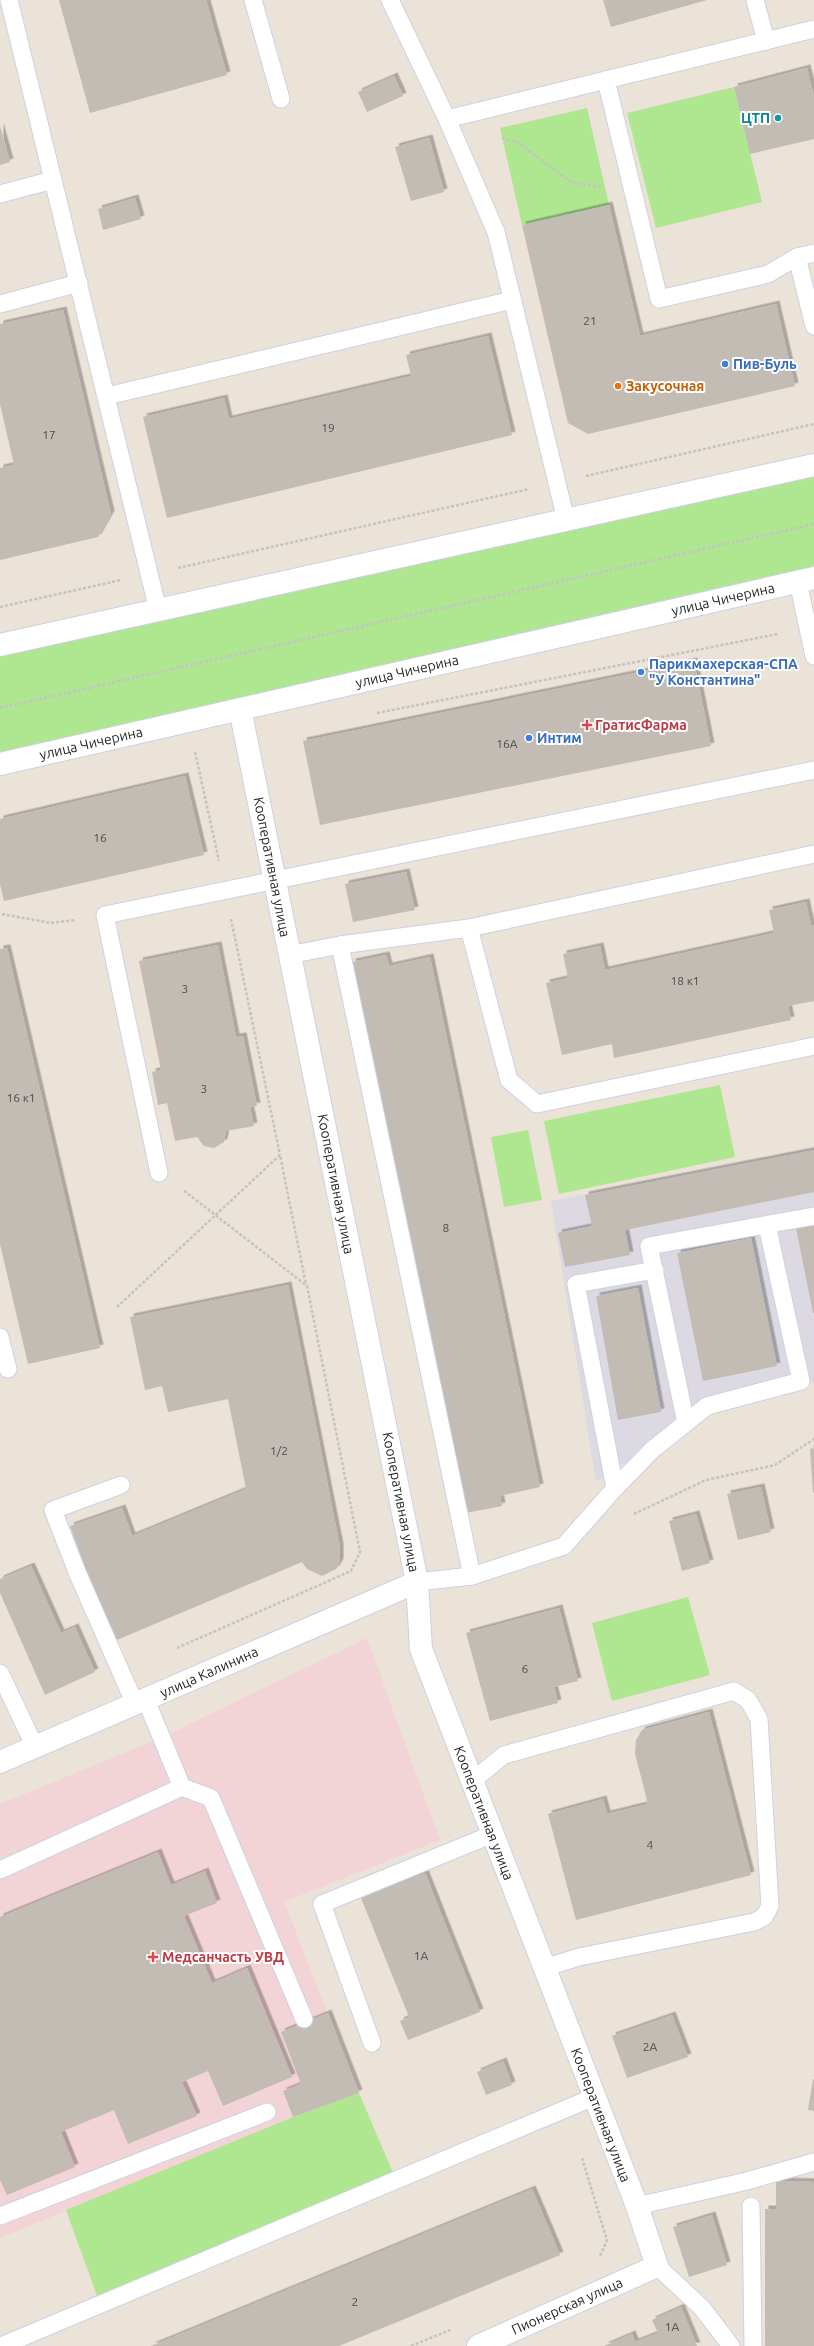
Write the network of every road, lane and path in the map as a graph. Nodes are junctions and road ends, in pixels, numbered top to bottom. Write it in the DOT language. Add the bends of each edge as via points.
graph roads {
  1 [pos="9,0"];
  2 [pos="253,0"];
  3 [pos="390,0"];
  4 [pos="755,0"];
  5 [pos="814,29"];
  6 [pos="766,41"];
  7 [pos="606,80"];
  8 [pos="282,99"];
  9 [pos="468,114"];
  10 [pos="447,119"];
  11 [pos="53,180"];
  12 [pos="0,194"];
  13 [pos="635,199"];
  14 [pos="814,253"];
  15 [pos="797,257"];
  16 [pos="79,283"];
  17 [pos="512,300"];
  18 [pos="0,304"];
  19 [pos="814,326"];
  20 [pos="107,396"];
  21 [pos="814,424"];
  22 [pos="814,465"];
  23 [pos="558,483"];
  24 [pos="566,520"];
  25 [pos="814,524"];
  26 [pos="150,574"];
  27 [pos="806,580"];
  28 [pos="0,607"];
  29 [pos="158,610"];
  30 [pos="808,628"];
  31 [pos="0,645"];
  32 [pos="814,656"];
  33 [pos="0,708"];
  34 [pos="240,709"];
  35 [pos="372,714"];
  36 [pos="247,739"];
  37 [pos="195,750"];
  38 [pos="187,752"];
  39 [pos="0,764"];
  40 [pos="814,770"];
  41 [pos="814,854"];
  42 [pos="274,879"];
  43 [pos="225,890"];
  44 [pos="2,914"];
  45 [pos="105,915"];
  46 [pos="469,928"];
  47 [pos="340,945"];
  48 [pos="289,955"];
  49 [pos="814,1046"];
  50 [pos="280,1155"];
  51 [pos="159,1173"];
  52 [pos="216,1213"];
  53 [pos="814,1216"];
  54 [pos="767,1225"];
  55 [pos="655,1270"];
  56 [pos="306,1286"];
  57 [pos="117,1306"];
  58 [pos="0,1337"];
  59 [pos="8,1369"];
  60 [pos="686,1423"];
  61 [pos="814,1439"];
  62 [pos="122,1485"];
  63 [pos="615,1488"];
  64 [pos="628,1517"];
  65 [pos="472,1576"];
  66 [pos="417,1582"];
  67 [pos="171,1651"];
  68 [pos="0,1673"];
  69 [pos="140,1702"];
  70 [pos="35,1747"];
  71 [pos="0,1762"];
  72 [pos="472,1782"];
  73 [pos="182,1787"];
  74 [pos="493,1834"];
  75 [pos="0,1870"];
  76 [pos="544,1968"];
  77 [pos="304,2019"];
  78 [pos="372,2043"];
  79 [pos="594,2097"];
  80 [pos="267,2112"];
  81 [pos="814,2162"];
  82 [pos="637,2206"];
  83 [pos="751,2206"];
  84 [pos="0,2216"];
  85 [pos="657,2266"];
  86 [pos="1,2346"];
  87 [pos="478,2346"];
  88 [pos="731,2346"];
  89 [pos="753,2346"];
  1 -- 11 [label="lane"];
  2 -- 8 [label="lane"];
  3 -- 10 [label="lane"];
  4 -- 6 [label="lane"];
  5 -- 6 [label="lane"];
  6 -- 7 [label="lane"];
  7 -- 9 [label="lane"];
  7 -- 13 [label="lane"];
  9 -- 10 [label="lane"];
  9 -- 13 [label="path" via="501,137 517,142 571,182 605,188"];
  10 -- 17 [label="lane" via="496,232"];
  11 -- 12 [label="lane"];
  11 -- 16 [label="lane"];
  13 -- 15 [label="lane" via="659,299 768,274"];
  14 -- 15 [label="lane"];
  15 -- 19 [label="lane"];
  16 -- 18 [label="lane"];
  16 -- 20 [label="lane"];
  17 -- 20 [label="lane"];
  17 -- 23 [label="lane"];
  20 -- 26 [label="lane"];
  21 -- 23 [label="path"];
  22 -- 24 [label="street"];
  23 -- 24 [label="lane"];
  23 -- 26 [label="path"];
  24 -- 29 [label="street"];
  25 -- 33 [label="path"];
  26 -- 28 [label="path"];
  26 -- 29 [label="lane"];
  27 -- 30 [label="lane"];
  27 -- 34 [label="street, улица Чичерина"];
  29 -- 31 [label="street"];
  30 -- 32 [label="lane"];
  30 -- 35 [label="path"];
  34 -- 36 [label="street, Кооперативная улица"];
  34 -- 39 [label="street, улица Чичерина"];
  36 -- 37 [label="path"];
  36 -- 42 [label="street, Кооперативная улица"];
  37 -- 38 [label="path"];
  37 -- 43 [label="path"];
  40 -- 42 [label="lane"];
  41 -- 46 [label="lane"];
  42 -- 43 [label="lane"];
  42 -- 48 [label="street, Кооперативная улица"];
  43 -- 45 [label="lane"];
  43 -- 50 [label="path"];
  44 -- 45 [label="path" via="51,923"];
  45 -- 51 [label="lane"];
  46 -- 47 [label="lane"];
  46 -- 49 [label="lane" via="509,1080 537,1104"];
  47 -- 48 [label="lane"];
  47 -- 65 [label="lane"];
  48 -- 66 [label="street, Кооперативная улица"];
  50 -- 52 [label="path"];
  50 -- 56 [label="path"];
  51 -- 52 [label="path"];
  52 -- 56 [label="path"];
  52 -- 57 [label="path"];
  53 -- 54 [label="lane"];
  54 -- 55 [label="lane" via="649,1246"];
  54 -- 60 [label="lane" via="801,1381 707,1406"];
  55 -- 60 [label="lane"];
  55 -- 63 [label="lane" via="576,1284"];
  56 -- 67 [label="path" via="360,1552 351,1571"];
  58 -- 59 [label="lane"];
  60 -- 63 [label="lane" via="652,1450"];
  61 -- 64 [label="path" via="775,1465 706,1480"];
  62 -- 69 [label="lane" via="53,1510 77,1572"];
  63 -- 65 [label="lane" via="564,1546"];
  65 -- 66 [label="lane"];
  66 -- 69 [label="street, улица Калинина"];
  66 -- 72 [label="street, Кооперативная улица" via="421,1649"];
  68 -- 70 [label="lane"];
  69 -- 70 [label="street, улица Калинина"];
  69 -- 73 [label="lane"];
  70 -- 71 [label="street, улица Калинина"];
  72 -- 74 [label="street, Кооперативная улица"];
  72 -- 76 [label="lane" via="504,1755 734,1691 748,1700 759,1719 770,1906 764,1917 754,1922 579,1957"];
  73 -- 75 [label="lane"];
  73 -- 77 [label="lane" via="211,1798"];
  74 -- 76 [label="street, Кооперативная улица"];
  74 -- 78 [label="lane" via="322,1904"];
  76 -- 79 [label="street, Кооперативная улица"];
  79 -- 82 [label="street, Кооперативная улица"];
  79 -- 86 [label="lane"];
  80 -- 84 [label="lane"];
  81 -- 82 [label="lane" via="746,2181"];
  82 -- 85 [label="street, Кооперативная улица"];
  83 -- 89 [label="lane"];
  85 -- 87 [label="street, Пионерская улица"];
  85 -- 88 [label="lane" via="702,2308"];
}
